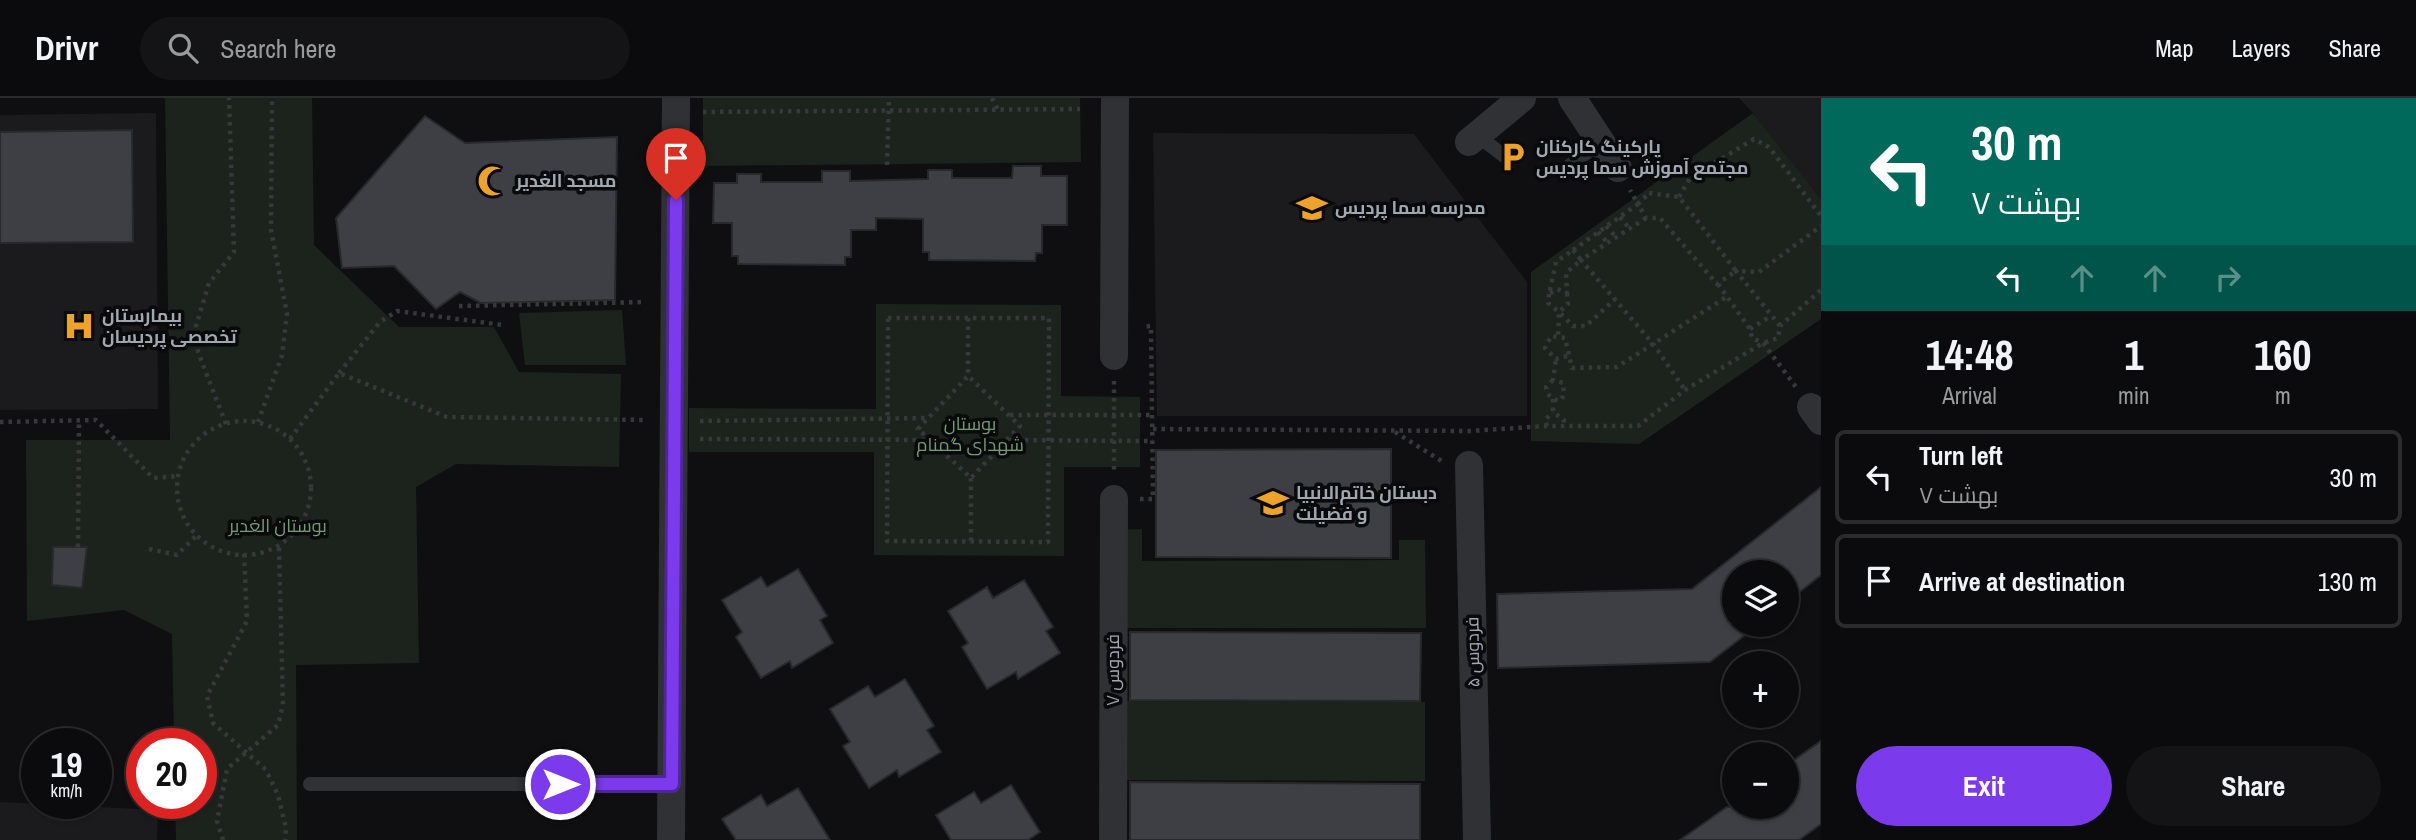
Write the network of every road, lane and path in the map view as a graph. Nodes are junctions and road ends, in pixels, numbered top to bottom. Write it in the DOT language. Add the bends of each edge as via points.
graph roads {
  1 [pos="229,98"];
  2 [pos="272,98"];
  3 [pos="676,98"];
  4 [pos="889,98"];
  5 [pos="992,98"];
  6 [pos="1115,98"];
  7 [pos="1522,98"];
  8 [pos="1572,98"];
  9 [pos="1080,109"];
  10 [pos="998,110"];
  11 [pos="886,111"];
  12 [pos="703,113"];
  13 [pos="1473,138"];
  14 [pos="1600,142"];
  15 [pos="1504,156"];
  16 [pos="887,165"];
  17 [pos="1618,168"];
  18 [pos="1563,171"];
  19 [pos="1679,197"];
  20 [pos="1638,204"];
  21 [pos="1620,216"];
  22 [pos="1821,216"];
  23 [pos="1646,218"];
  24 [pos="1606,226"];
  25 [pos="1821,226"];
  26 [pos="1629,228"];
  27 [pos="1598,232"];
  28 [pos="1616,237"];
  29 [pos="1584,242"];
  30 [pos="1607,242"];
  31 [pos="1573,250"];
  32 [pos="1592,252"];
  33 [pos="1581,260"];
  34 [pos="1556,262"];
  35 [pos="1736,271"];
  36 [pos="1566,273"];
  37 [pos="1717,284"];
  38 [pos="1821,290"];
  39 [pos="1567,293"];
  40 [pos="1549,295"];
  41 [pos="1727,296"];
  42 [pos="1615,299"];
  43 [pos="675,302"];
  44 [pos="459,306"];
  45 [pos="1559,312"];
  46 [pos="1771,316"];
  47 [pos="968,318"];
  48 [pos="503,324"];
  49 [pos="1780,326"];
  50 [pos="1114,327"];
  51 [pos="1750,330"];
  52 [pos="1558,337"];
  53 [pos="1763,343"];
  54 [pos="1654,345"];
  55 [pos="1114,356"];
  56 [pos="1567,356"];
  57 [pos="1556,359"];
  58 [pos="339,373"];
  59 [pos="968,376"];
  60 [pos="1553,380"];
  61 [pos="1685,390"];
  62 [pos="1553,400"];
  63 [pos="1553,412"];
  64 [pos="1816,414"];
  65 [pos="1009,415"];
  66 [pos="1048,415"];
  67 [pos="1152,415"];
  68 [pos="1114,416"];
  69 [pos="928,418"];
  70 [pos="888,419"];
  71 [pos="79,420"];
  72 [pos="0,422"];
  73 [pos="258,422"];
  74 [pos="226,425"];
  75 [pos="1547,426"];
  76 [pos="1563,427"];
  77 [pos="1153,429"];
  78 [pos="674,430"];
  79 [pos="1393,430"];
  80 [pos="290,439"];
  81 [pos="888,440"];
  82 [pos="930,440"];
  83 [pos="1007,440"];
  84 [pos="1048,440"];
  85 [pos="1114,440"];
  86 [pos="1153,441"];
  87 [pos="1469,465"];
  88 [pos="178,476"];
  89 [pos="971,478"];
  90 [pos="1114,499"];
  91 [pos="197,535"];
  92 [pos="971,542"];
  93 [pos="279,546"];
  94 [pos="78,547"];
  95 [pos="149,549"];
  96 [pos="244,554"];
  97 [pos="244,752"];
  98 [pos="310,784"];
  99 [pos="672,784"];
  100 [pos="223,840"];
  101 [pos="285,840"];
  102 [pos="671,840"];
  103 [pos="1113,840"];
  104 [pos="1477,840"];
  1 -- 74 [label="path" via="233,251 209,283 196,326 198,352"];
  2 -- 73 [label="path" via="271,230 287,314 282,355"];
  3 -- 43 [label="street"];
  4 -- 11 [label="path"];
  5 -- 10 [label="path"];
  6 -- 50 [label="street"];
  7 -- 13 [label="street"];
  8 -- 14 [label="street"];
  9 -- 10 [label="path"];
  10 -- 11 [label="path"];
  11 -- 12 [label="path"];
  11 -- 16 [label="path"];
  13 -- 15 [label="lane"];
  14 -- 17 [label="street"];
  14 -- 18 [label="lane"];
  19 -- 20 [label="path" via="1649,193"];
  19 -- 22 [label="path" via="1690,178 1754,139 1769,148"];
  19 -- 35 [label="path"];
  20 -- 21 [label="path"];
  20 -- 23 [label="path"];
  21 -- 24 [label="path"];
  21 -- 26 [label="path"];
  23 -- 26 [label="path"];
  23 -- 37 [label="path" via="1660,218"];
  24 -- 27 [label="path"];
  24 -- 28 [label="path"];
  25 -- 35 [label="path" via="1759,272"];
  26 -- 28 [label="path"];
  27 -- 29 [label="path"];
  27 -- 30 [label="path"];
  28 -- 30 [label="path"];
  29 -- 31 [label="path"];
  29 -- 32 [label="path"];
  30 -- 32 [label="path"];
  31 -- 33 [label="path"];
  31 -- 34 [label="path"];
  32 -- 33 [label="path"];
  33 -- 36 [label="path"];
  33 -- 42 [label="path"];
  34 -- 36 [label="path"];
  34 -- 40 [label="path"];
  35 -- 37 [label="path"];
  35 -- 46 [label="path"];
  36 -- 39 [label="path"];
  37 -- 41 [label="path"];
  38 -- 49 [label="path"];
  39 -- 40 [label="path" via="1557,289"];
  39 -- 45 [label="path" via="1568,304"];
  40 -- 45 [label="path" via="1548,303"];
  41 -- 51 [label="path"];
  41 -- 54 [label="path"];
  42 -- 45 [label="path" via="1586,326 1573,327"];
  42 -- 54 [label="path"];
  43 -- 44 [label="path"];
  43 -- 78 [label="street"];
  45 -- 52 [label="path"];
  46 -- 49 [label="path"];
  46 -- 51 [label="path"];
  47 -- 59 [label="path"];
  47 -- 66 [label="path" via="1049,318"];
  47 -- 70 [label="path" via="888,318"];
  48 -- 58 [label="path" via="397,311 380,322"];
  49 -- 53 [label="path" via="1778,338"];
  50 -- 55 [label="street"];
  50 -- 67 [label="path" via="1151,327"];
  51 -- 53 [label="path" via="1752,338"];
  52 -- 56 [label="path" via="1569,344"];
  52 -- 57 [label="path" via="1551,336 1545,348"];
  53 -- 61 [label="path"];
  53 -- 64 [label="path"];
  54 -- 56 [label="path" via="1617,368 1572,368"];
  54 -- 61 [label="path"];
  55 -- 68 [label="path"];
  56 -- 57 [label="path"];
  57 -- 60 [label="path"];
  58 -- 78 [label="path" via="447,417"];
  58 -- 80 [label="path"];
  59 -- 65 [label="path"];
  59 -- 69 [label="path"];
  60 -- 62 [label="path" via="1546,387"];
  60 -- 62 [label="path" via="1563,383 1564,395 1560,401"];
  61 -- 76 [label="path" via="1638,426"];
  62 -- 63 [label="path"];
  63 -- 75 [label="path" via="1545,420"];
  63 -- 76 [label="path" via="1564,420"];
  65 -- 66 [label="path"];
  65 -- 83 [label="path" via="1020,426"];
  66 -- 68 [label="path"];
  66 -- 84 [label="path"];
  67 -- 68 [label="path"];
  67 -- 77 [label="path"];
  68 -- 85 [label="path"];
  69 -- 70 [label="path"];
  69 -- 82 [label="path" via="918,429"];
  70 -- 78 [label="path"];
  70 -- 81 [label="path"];
  71 -- 72 [label="path"];
  71 -- 88 [label="path" via="96,420 153,478"];
  71 -- 94 [label="path"];
  73 -- 74 [label="path"];
  73 -- 80 [label="path"];
  74 -- 88 [label="path" via="199,439 185,456"];
  75 -- 76 [label="path"];
  75 -- 79 [label="path"];
  77 -- 79 [label="path"];
  77 -- 86 [label="path"];
  78 -- 81 [label="path"];
  78 -- 99 [label="street"];
  79 -- 87 [label="path" via="1438,462"];
  80 -- 93 [label="path" via="307,465 312,487 308,510 297,531"];
  81 -- 82 [label="path"];
  81 -- 92 [label="path" via="887,541"];
  82 -- 89 [label="path"];
  83 -- 84 [label="path"];
  83 -- 89 [label="path"];
  84 -- 85 [label="path"];
  84 -- 92 [label="path" via="1048,542"];
  85 -- 86 [label="path"];
  85 -- 90 [label="path"];
  86 -- 90 [label="path" via="1153,499"];
  87 -- 104 [label="street, فردوس ۵"];
  88 -- 91 [label="path" via="184,517"];
  89 -- 92 [label="path"];
  90 -- 103 [label="street, فردوس ۷"];
  91 -- 95 [label="path" via="177,555"];
  91 -- 96 [label="path" via="214,547"];
  93 -- 96 [label="path"];
  93 -- 97 [label="path" via="283,705 278,725 261,743"];
  96 -- 97 [label="path" via="247,621 207,696 214,723"];
  97 -- 100 [label="path" via="227,769 220,794 217,821"];
  97 -- 101 [label="path" via="267,770 278,795"];
  98 -- 99 [label="lane"];
  99 -- 102 [label="street"];
}
